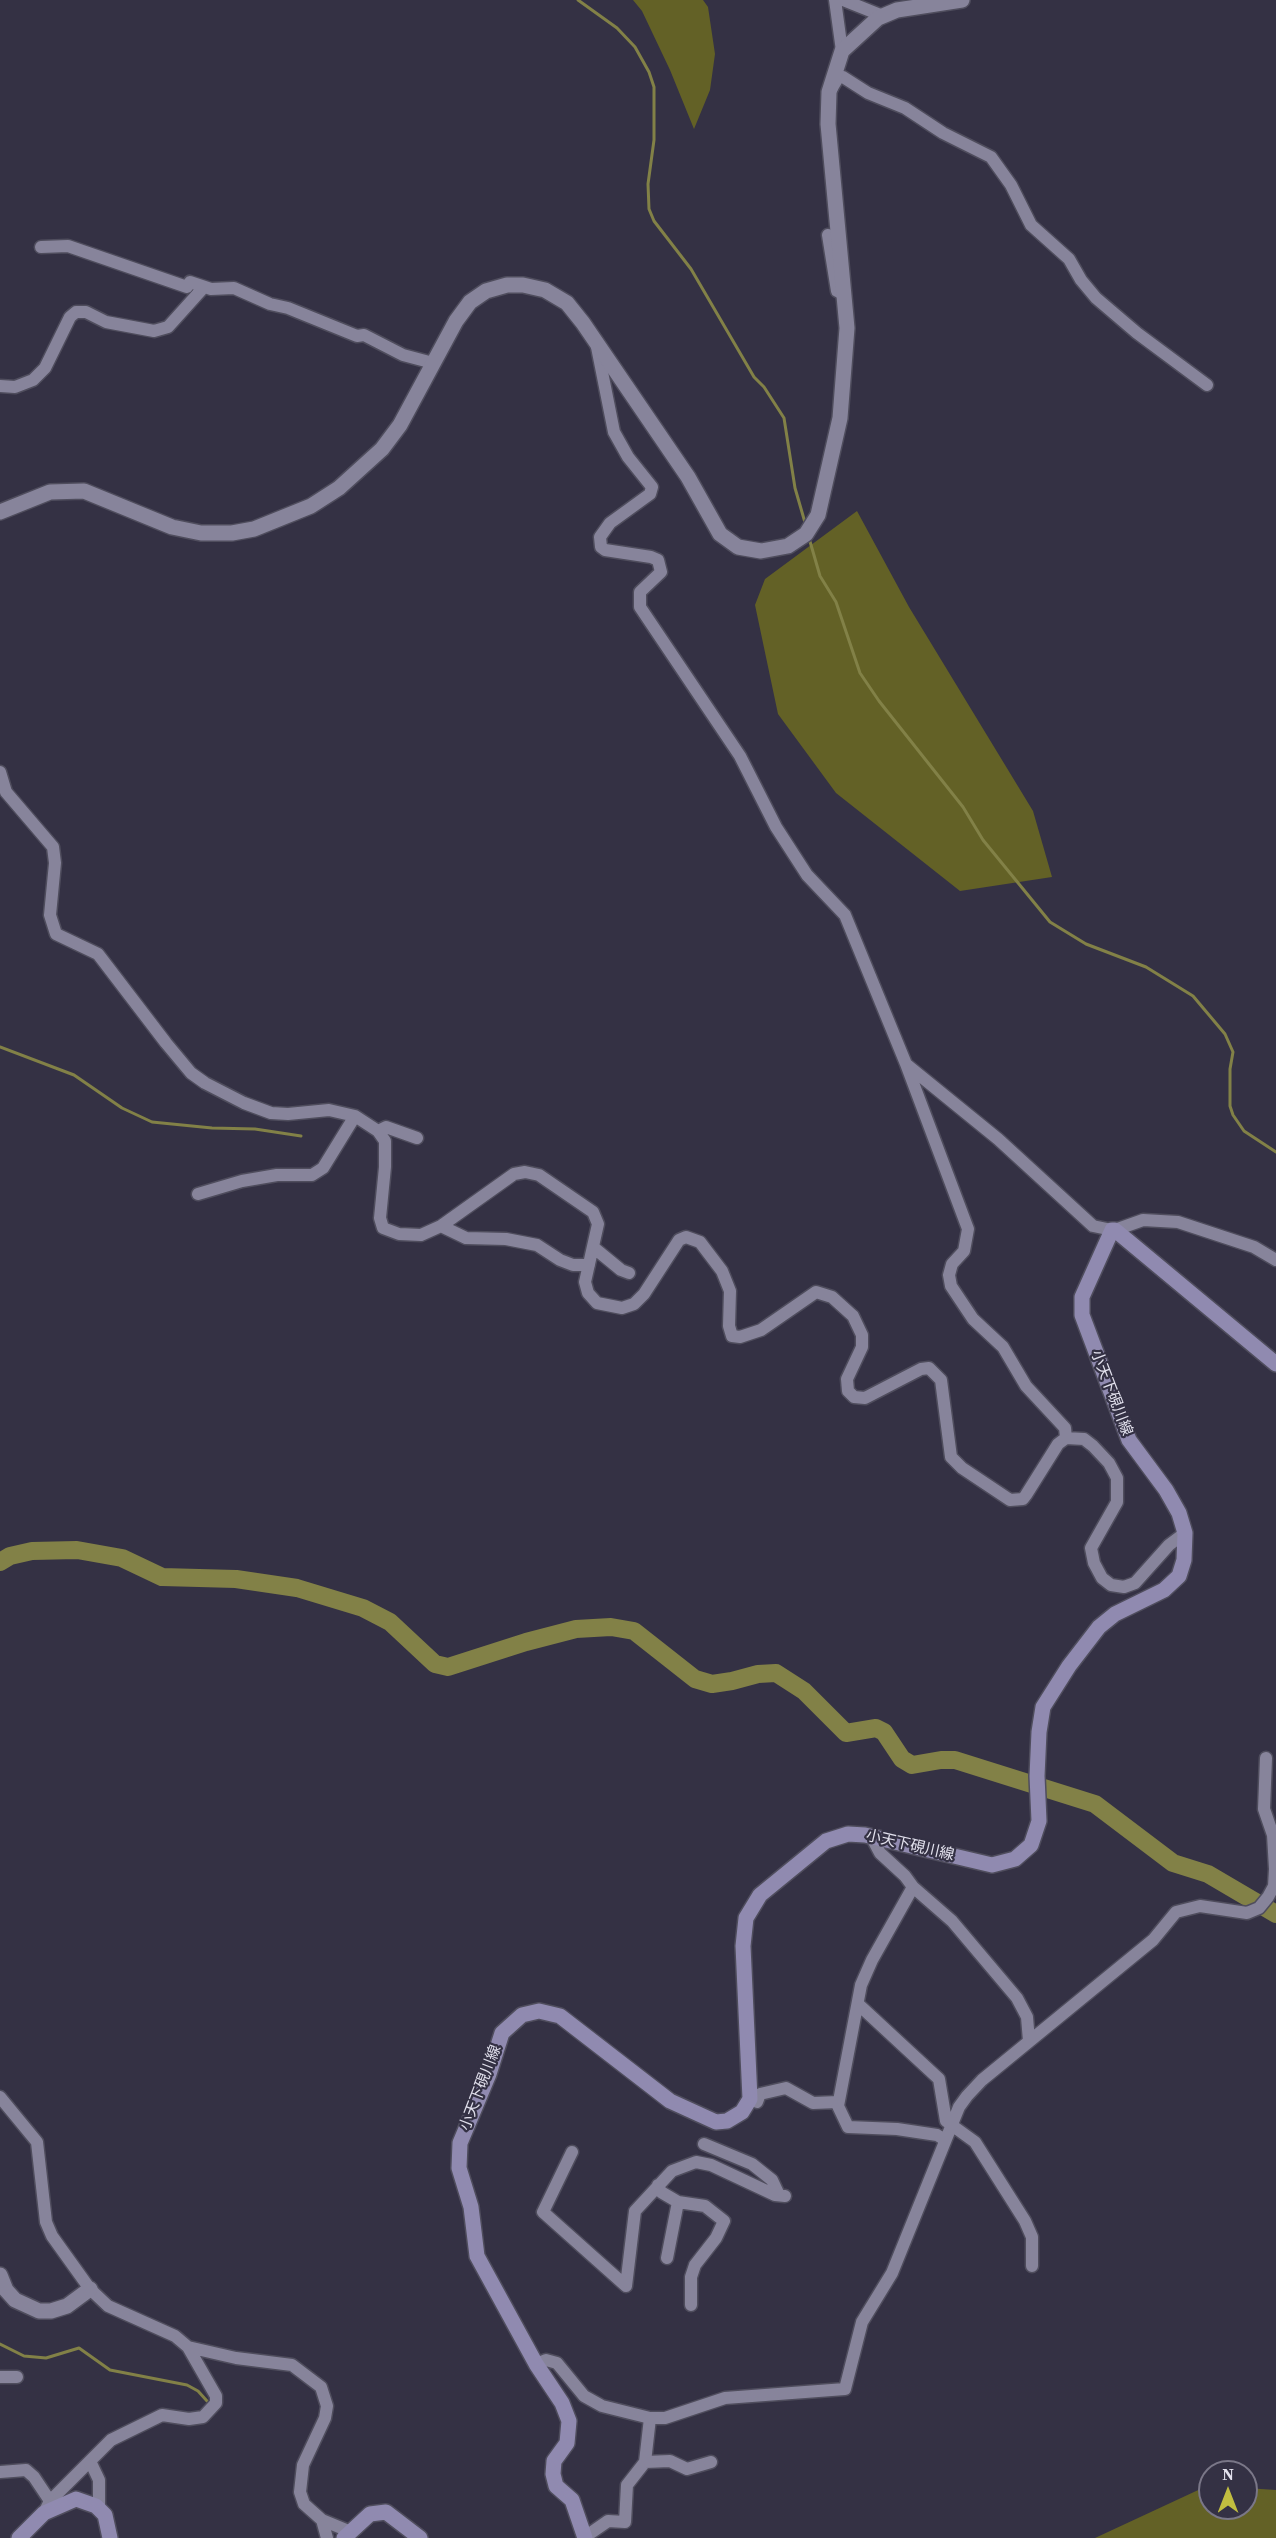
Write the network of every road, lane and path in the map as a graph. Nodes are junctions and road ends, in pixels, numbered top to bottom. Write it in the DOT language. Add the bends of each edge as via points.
graph roads {
  1 [pos="835,0"];
  2 [pos="843,0"];
  3 [pos="962,0"];
  4 [pos="884,16"];
  5 [pos="842,51"];
  6 [pos="829,92"];
  7 [pos="828,235"];
  8 [pos="41,248"];
  9 [pos="204,286"];
  10 [pos="845,294"];
  11 [pos="597,343"];
  12 [pos="433,363"];
  13 [pos="1207,385"];
  14 [pos="0,386"];
  15 [pos="0,512"];
  16 [pos="0,772"];
  17 [pos="906,1064"];
  18 [pos="356,1116"];
  19 [pos="378,1131"];
  20 [pos="417,1138"];
  21 [pos="198,1194"];
  22 [pos="441,1226"];
  23 [pos="1113,1230"];
  24 [pos="593,1247"];
  25 [pos="1276,1260"];
  26 [pos="589,1265"];
  27 [pos="629,1273"];
  28 [pos="1276,1364"];
  29 [pos="1066,1438"];
  30 [pos="1185,1533"];
  31 [pos="1266,1758"];
  32 [pos="871,1836"];
  33 [pos="913,1887"];
  34 [pos="858,2004"];
  35 [pos="1029,2041"];
  36 [pos="0,2097"];
  37 [pos="757,2102"];
  38 [pos="838,2102"];
  39 [pos="951,2126"];
  40 [pos="945,2140"];
  41 [pos="704,2144"];
  42 [pos="572,2152"];
  43 [pos="658,2185"];
  44 [pos="678,2202"];
  45 [pos="667,2258"];
  46 [pos="1032,2266"];
  47 [pos="0,2275"];
  48 [pos="90,2289"];
  49 [pos="691,2305"];
  50 [pos="188,2347"];
  51 [pos="536,2364"];
  52 [pos="0,2377"];
  53 [pos="17,2377"];
  54 [pos="650,2418"];
  55 [pos="90,2461"];
  56 [pos="645,2462"];
  57 [pos="711,2462"];
  58 [pos="0,2472"];
  59 [pos="47,2507"];
  60 [pos="99,2509"];
  61 [pos="322,2520"];
  62 [pos="347,2535"];
  63 [pos="19,2538"];
  64 [pos="110,2538"];
  65 [pos="327,2538"];
  66 [pos="420,2538"];
  67 [pos="585,2538"];
  1 -- 5 [label="street"];
  2 -- 4 [label="street"];
  3 -- 4 [label="street" via="921,5"];
  4 -- 5 [label="street"];
  5 -- 6 [label="street"];
  6 -- 10 [label="street" via="828,124"];
  6 -- 13 [label="street" via="839,76 843,77 991,158 1011,185 1031,225 1069,260 1096,298"];
  7 -- 10 [label="street" via="837,291"];
  8 -- 9 [label="street" via="68,246 186,287 190,282"];
  9 -- 12 [label="street" via="234,288 357,336 364,335 403,355"];
  9 -- 14 [label="street" via="168,327 154,331 76,312 45,368 33,380 15,387"];
  10 -- 11 [label="street" via="847,328 840,418 823,494 818,515 806,534 788,546 761,551 738,547 720,534 688,477"];
  11 -- 12 [label="street" via="567,303 545,290 507,285 486,291 470,302"];
  11 -- 17 [label="street" via="614,432 652,487 650,494 610,523 600,543 605,550 658,560 661,572 640,592 640,607 740,756 776,827 807,875 845,915"];
  12 -- 15 [label="street" via="400,425 359,472 311,506 254,528 201,533 172,527 84,491 69,490 50,492"];
  16 -- 18 [label="street" via="6,792 53,847 50,915 56,934 98,954 191,1073 244,1103 271,1113 329,1110"];
  17 -- 23 [label="street" via="998,1139 1093,1226"];
  17 -- 29 [label="street" via="968,1229 964,1251 952,1264 951,1286 973,1319 1003,1347 1026,1386 1065,1428"];
  18 -- 19 [label="street"];
  18 -- 21 [label="street" via="323,1168 312,1175 277,1174"];
  19 -- 20 [label="street" via="386,1127"];
  19 -- 22 [label="street" via="385,1141 380,1218 383,1228 399,1234 421,1235"];
  22 -- 24 [label="street" via="514,1174 525,1172 539,1175 593,1212 598,1224"];
  22 -- 26 [label="street" via="466,1238 537,1245 560,1260"];
  23 -- 25 [label="street" via="1143,1220 1178,1222 1254,1247"];
  23 -- 28 [label="main road"];
  23 -- 30 [label="main road, 小天下硯川線" via="1082,1297 1082,1315 1129,1440 1167,1490"];
  24 -- 26 [label="street"];
  24 -- 27 [label="street"];
  26 -- 29 [label="street" via="585,1282 588,1293 597,1304 622,1308 634,1304 644,1294 679,1240 700,1242 722,1271 730,1291 729,1326 732,1336 740,1338 761,1330 816,1292 832,1297 854,1316 862,1335 862,1347 847,1379 848,1391 855,1397 866,1398 929,1368 941,1380 951,1457 1010,1500 1026,1495 1058,1444"];
  29 -- 30 [label="street" via="1084,1439 1109,1463 1117,1478 1117,1502 1090,1548 1102,1578 1124,1587 1135,1583"];
  30 -- 32 [label="main road, 小天下硯川線" via="1179,1576 1164,1590 1115,1614 1099,1627 1043,1707 1037,1783 1039,1821 1031,1845 1015,1859 992,1865"];
  31 -- 35 [label="street" via="1264,1809 1273,1835 1275,1869 1274,1886 1262,1905 1238,1913 1200,1906 1176,1912 1153,1940"];
  32 -- 33 [label="street" via="880,1853"];
  32 -- 51 [label="main road, 小天下硯川線" via="848,1834 826,1841 760,1895 746,1918 743,1946 750,2099 742,2112 727,2121 716,2122 670,2101 560,2016 539,2011 522,2015 502,2032 460,2143 459,2168 471,2207 477,2256"];
  33 -- 34 [label="street" via="872,1960"];
  33 -- 35 [label="street" via="952,1921 1017,1998 1027,2017"];
  34 -- 38 [label="street"];
  34 -- 39 [label="street" via="916,2061 933,2071 939,2079 946,2121"];
  35 -- 39 [label="street" via="974,2088"];
  36 -- 48 [label="street" via="37,2142 46,2222"];
  37 -- 38 [label="street" via="760,2094 786,2088 813,2103"];
  38 -- 40 [label="street" via="848,2127 897,2129 937,2135"];
  39 -- 40 [label="street"];
  39 -- 46 [label="street" via="975,2142 1025,2221 1032,2238"];
  40 -- 54 [label="street" via="892,2273 862,2322 845,2389 724,2398 665,2418"];
  41 -- 43 [label="street" via="752,2164 772,2180 782,2195 696,2162 672,2171"];
  42 -- 43 [label="street" via="543,2212 626,2286 635,2211"];
  43 -- 44 [label="street" via="661,2192"];
  44 -- 45 [label="street"];
  44 -- 49 [label="street" via="705,2206 724,2221 695,2265"];
  47 -- 48 [label="street" via="15,2300 39,2311 67,2306"];
  48 -- 50 [label="street" via="108,2306 175,2336"];
  50 -- 55 [label="street" via="216,2396 210,2412 189,2419 162,2415 111,2440"];
  50 -- 61 [label="street" via="292,2365 321,2387 327,2406 325,2418 303,2465 300,2492 304,2504"];
  51 -- 54 [label="street" via="546,2360 557,2363 577,2390 593,2401"];
  51 -- 67 [label="main road, 小天下硯川線" via="569,2421 567,2443 554,2461 554,2474 556,2486 572,2500"];
  52 -- 53 [label="street"];
  54 -- 56 [label="street"];
  55 -- 59 [label="street"];
  55 -- 60 [label="street" via="99,2480"];
  56 -- 57 [label="street" via="670,2461 687,2469"];
  56 -- 67 [label="street" via="627,2485 626,2522 608,2521"];
  58 -- 59 [label="street" via="26,2470 34,2476"];
  59 -- 60 [label="main road" via="76,2499"];
  59 -- 63 [label="main road"];
  60 -- 64 [label="main road" via="105,2515"];
  61 -- 62 [label="street"];
  61 -- 65 [label="street"];
  62 -- 66 [label="main road" via="370,2514 386,2512"];
}
